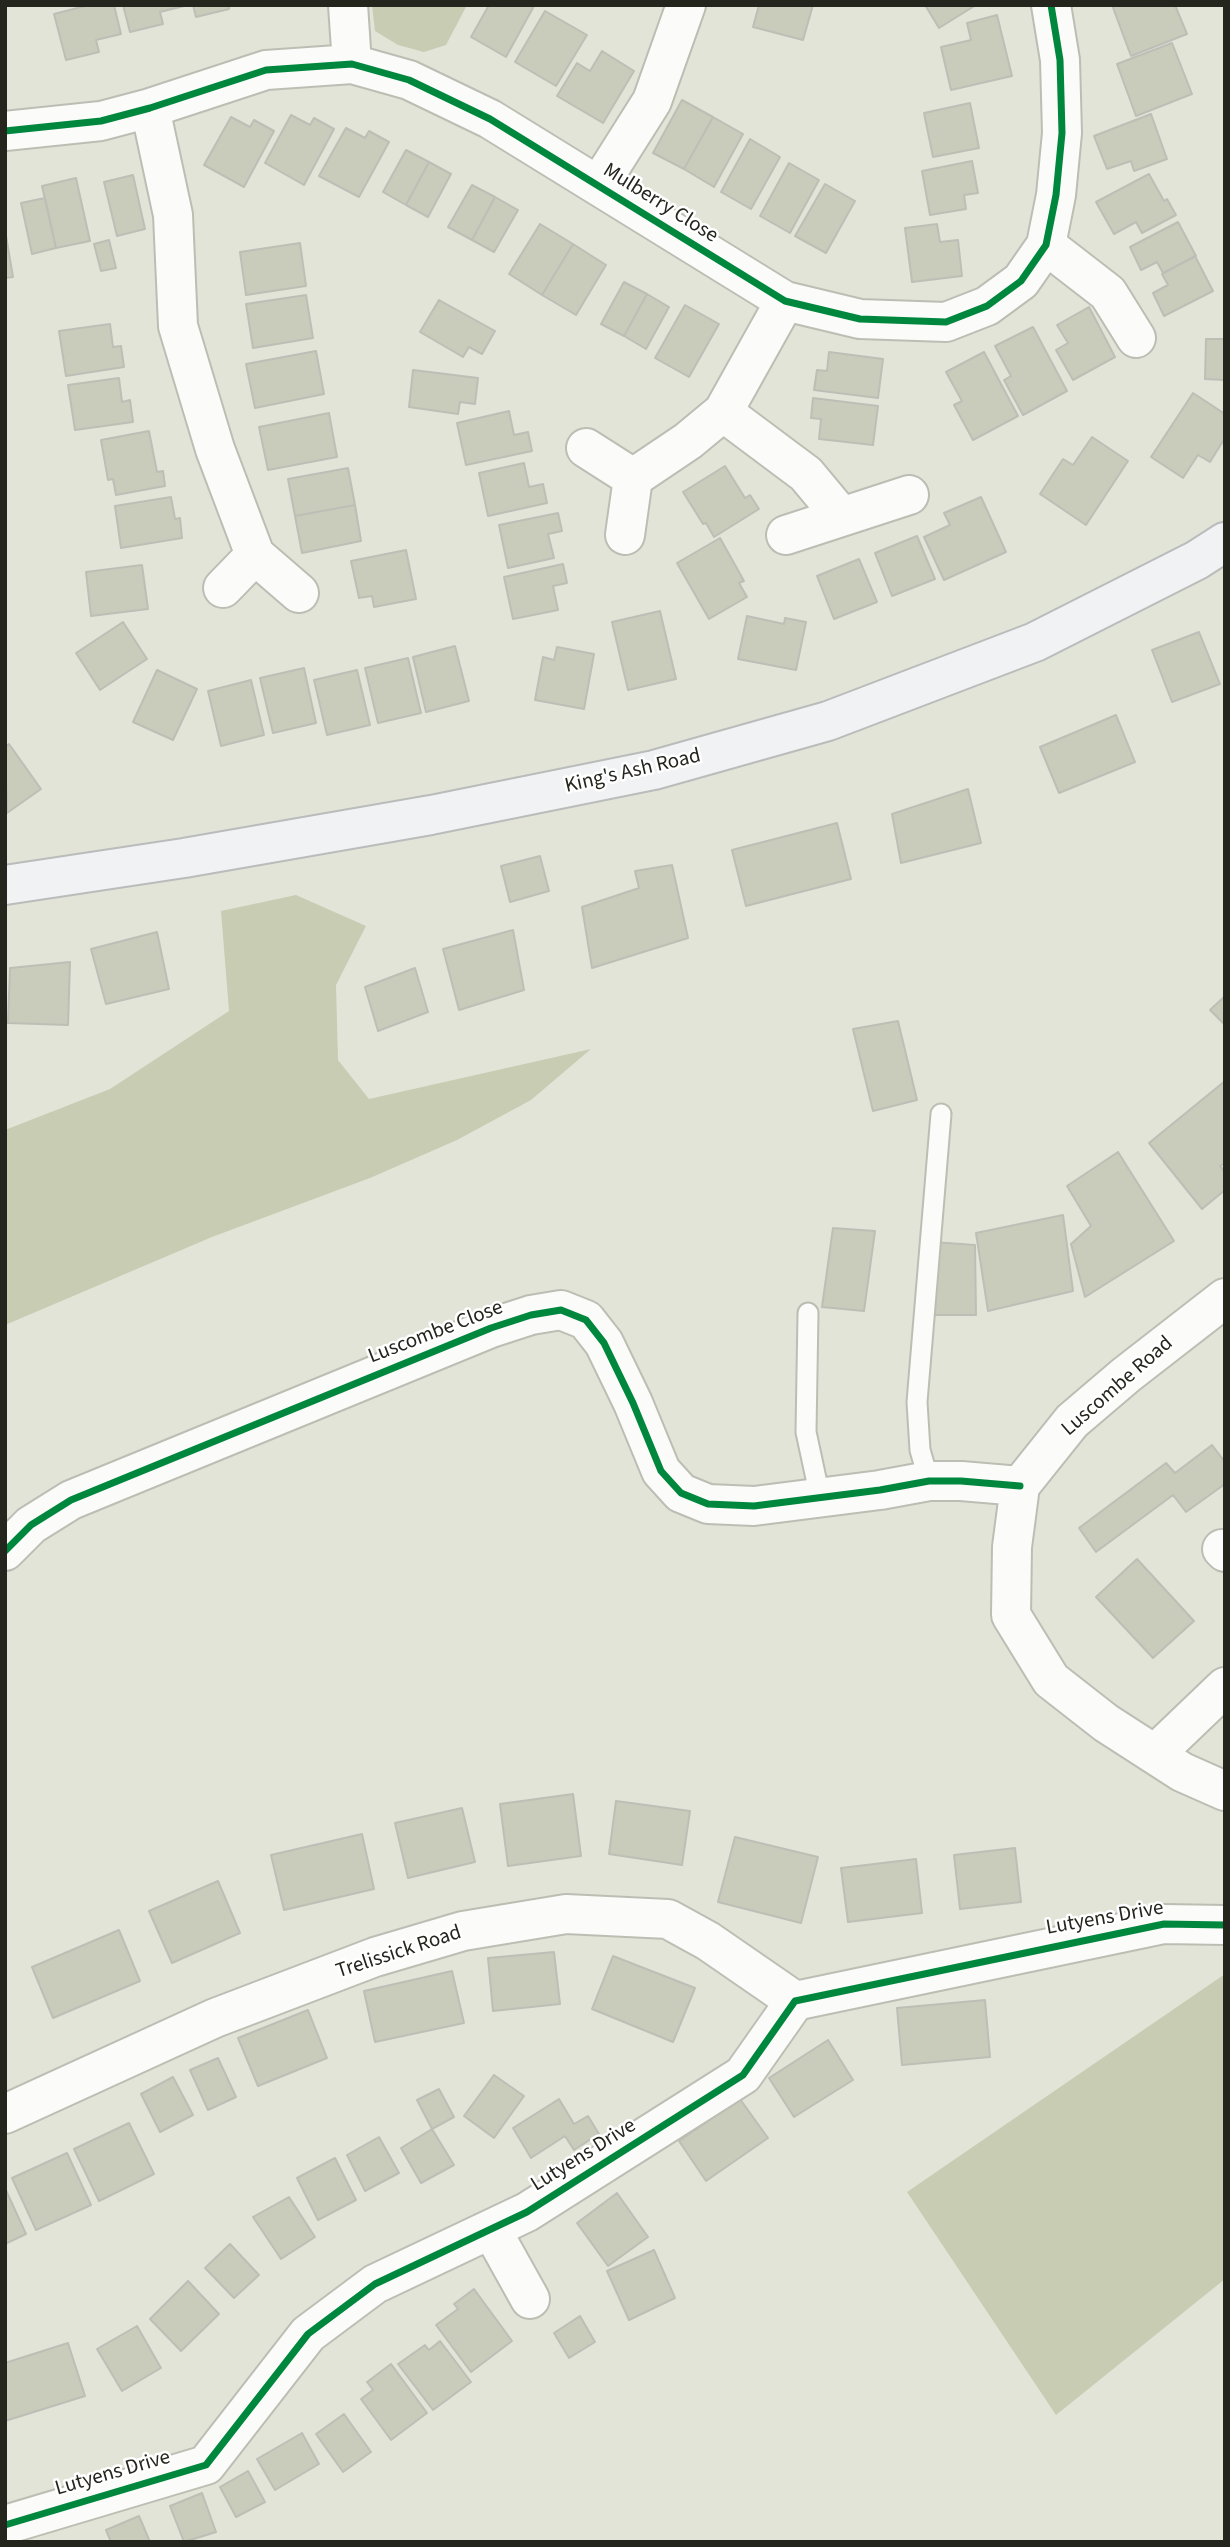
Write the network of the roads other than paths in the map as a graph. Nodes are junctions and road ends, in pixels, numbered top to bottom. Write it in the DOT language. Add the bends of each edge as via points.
graph roads {
  1 [pos="348,5"];
  2 [pos="686,5"];
  3 [pos="1051,5"];
  4 [pos="352,64"];
  5 [pos="150,108"];
  6 [pos="5,131"];
  7 [pos="600,185"];
  8 [pos="1046,245"];
  9 [pos="785,300"];
  10 [pos="1136,338"];
  11 [pos="723,412"];
  12 [pos="586,448"];
  13 [pos="633,478"];
  14 [pos="909,495"];
  15 [pos="841,516"];
  16 [pos="625,535"];
  17 [pos="786,535"];
  18 [pos="1225,542"];
  19 [pos="255,555"];
  20 [pos="223,588"];
  21 [pos="299,593"];
  22 [pos="5,884"];
  23 [pos="941,1114"];
  24 [pos="1225,1298"];
  25 [pos="808,1313"];
  26 [pos="929,1481"];
  27 [pos="1020,1486"];
  28 [pos="820,1497"];
  29 [pos="5,1551"];
  30 [pos="1225,1687"];
  31 [pos="1155,1754"];
  32 [pos="1225,1791"];
  33 [pos="1225,1925"];
  34 [pos="795,2001"];
  35 [pos="5,2114"];
  36 [pos="491,2229"];
  37 [pos="530,2299"];
  38 [pos="5,2525"];
  1 -- 4 [label="street"];
  2 -- 7 [label="street, Mulberry Close" via="652,101"];
  3 -- 8 [label="street, Mulberry Close" via="1060,60 1062,133"];
  4 -- 5 [label="street, Mulberry Close" via="266,70"];
  4 -- 7 [label="street, Mulberry Close" via="409,80 491,119"];
  5 -- 6 [label="street, Mulberry Close" via="101,121"];
  5 -- 19 [label="street" via="173,215 178,326 215,449"];
  7 -- 9 [label="street, Mulberry Close"];
  8 -- 9 [label="street, Mulberry Close" via="1021,282 987,306 946,322 860,319"];
  8 -- 10 [label="street" via="1108,293"];
  9 -- 11 [label="street"];
  11 -- 13 [label="street"];
  11 -- 15 [label="street" via="806,474"];
  12 -- 13 [label="street"];
  13 -- 16 [label="street"];
  14 -- 15 [label="street"];
  15 -- 17 [label="street"];
  18 -- 22 [label="highway, King's Ash Road" via="1035,642 828,720 654,770 184,859"];
  19 -- 20 [label="street"];
  19 -- 21 [label="street"];
  23 -- 26 [label="lane" via="918,1402 920,1450"];
  24 -- 27 [label="street, Luscombe Road" via="1072,1421"];
  25 -- 28 [label="lane" via="806,1432"];
  26 -- 27 [label="street, Luscombe Close"];
  26 -- 28 [label="street, Luscombe Close"];
  27 -- 31 [label="street" via="1012,1547 1011,1615 1051,1680"];
  28 -- 29 [label="street, Luscombe Close" via="754,1506 708,1504 681,1493 661,1471 604,1343 586,1320 561,1310 491,1328 71,1500 31,1525"];
  30 -- 31 [label="street"];
  31 -- 32 [label="street"];
  33 -- 34 [label="street, Lutyens Drive" via="1164,1924"];
  34 -- 35 [label="street, Trelissick Road" via="668,1919 566,1914 463,1931 375,1957 215,2018"];
  34 -- 36 [label="street, Lutyens Drive" via="743,2075 527,2212"];
  36 -- 37 [label="street"];
  36 -- 38 [label="street, Lutyens Drive" via="375,2284 308,2334 206,2465"];
}
